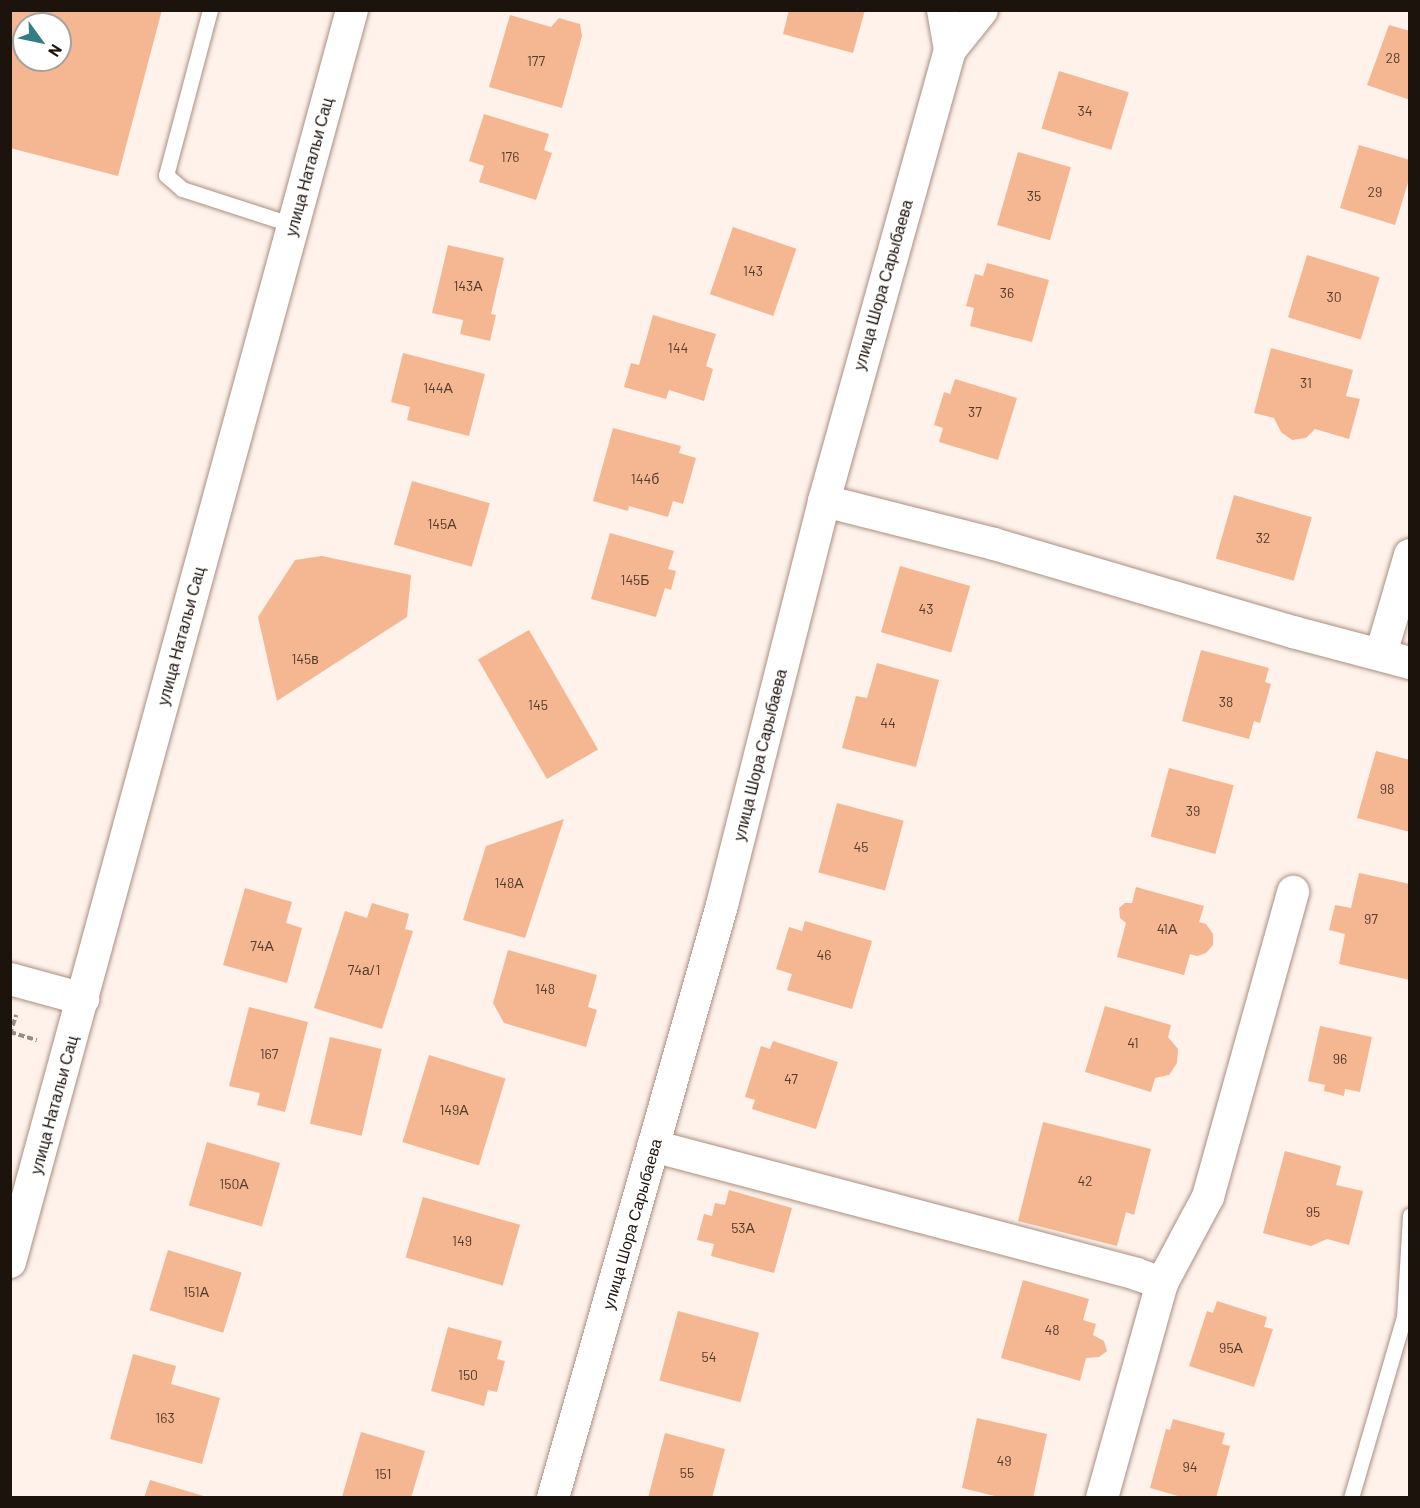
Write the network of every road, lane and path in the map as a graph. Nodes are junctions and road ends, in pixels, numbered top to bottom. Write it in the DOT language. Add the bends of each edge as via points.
graph roads {
  1 [pos="210,10"];
  2 [pos="352,10"];
  3 [pos="943,10"];
  4 [pos="982,10"];
  5 [pos="950,50"];
  6 [pos="293,225"];
  7 [pos="824,501"];
  8 [pos="1410,555"];
  9 [pos="1395,658"];
  10 [pos="1293,892"];
  11 [pos="10,979"];
  12 [pos="83,999"];
  13 [pos="10,1032"];
  14 [pos="43,1042"];
  15 [pos="653,1146"];
  16 [pos="1410,1215"];
  17 [pos="10,1262"];
  18 [pos="1162,1283"];
  19 [pos="553,1497"];
  20 [pos="1102,1497"];
  21 [pos="1351,1497"];
  1 -- 6 [label="lane" via="166,175 182,189"];
  2 -- 6 [label="street, улица Натальи Сац"];
  3 -- 5 [label="street, улица Шора Сарыбаева"];
  4 -- 5 [label="street"];
  5 -- 7 [label="street, улица Шора Сарыбаева"];
  6 -- 12 [label="street, улица Натальи Сац"];
  7 -- 9 [label="street" via="994,544"];
  7 -- 15 [label="street, улица Шора Сарыбаева" via="752,791"];
  8 -- 9 [label="street"];
  10 -- 18 [label="street" via="1208,1197"];
  11 -- 12 [label="street"];
  12 -- 17 [label="street, улица Натальи Сац"];
  13 -- 14 [label="path"];
  15 -- 18 [label="street"];
  15 -- 19 [label="street, улица Шора Сарыбаева"];
  16 -- 21 [label="lane" via="1404,1317"];
  18 -- 20 [label="street"];
}
